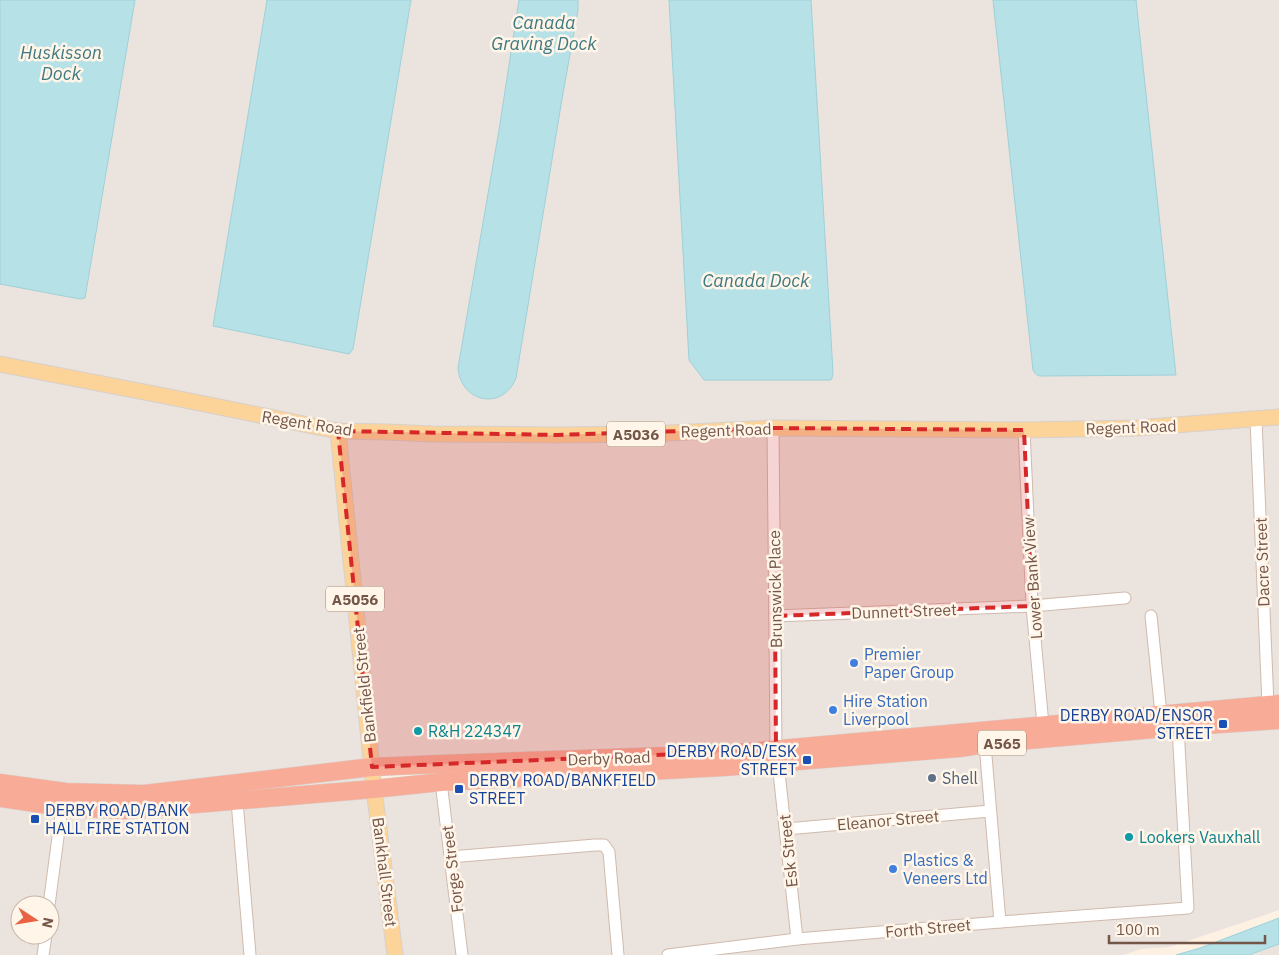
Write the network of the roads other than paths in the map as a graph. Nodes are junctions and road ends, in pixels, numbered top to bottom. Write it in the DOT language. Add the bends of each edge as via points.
graph roads {
  1 [pos="0,364"];
  2 [pos="1279,417"];
  3 [pos="1256,420"];
  4 [pos="773,428"];
  5 [pos="1024,430"];
  6 [pos="338,431"];
  7 [pos="1125,598"];
  8 [pos="1032,606"];
  9 [pos="775,616"];
  10 [pos="1151,616"];
  11 [pos="1274,704"];
  12 [pos="1161,714"];
  13 [pos="1279,720"];
  14 [pos="1043,726"];
  15 [pos="1178,726"];
  16 [pos="985,744"];
  17 [pos="777,756"];
  18 [pos="372,767"];
  19 [pos="487,780"];
  20 [pos="257,781"];
  21 [pos="441,782"];
  22 [pos="0,783"];
  23 [pos="374,789"];
  24 [pos="0,798"];
  25 [pos="237,801"];
  26 [pos="62,807"];
  27 [pos="990,811"];
  28 [pos="786,829"];
  29 [pos="450,857"];
  30 [pos="51,895"];
  31 [pos="1000,922"];
  32 [pos="797,939"];
  33 [pos="250,955"];
  34 [pos="395,955"];
  35 [pos="462,955"];
  36 [pos="618,955"];
  37 [pos="668,955"];
  1 -- 6 [label="main road, Regent Road / A5036"];
  2 -- 3 [label="main road, Regent Road / A5036"];
  3 -- 5 [label="main road, Regent Road / A5036" via="1137,428"];
  3 -- 11 [label="street, Dacre Street"];
  4 -- 5 [label="main road, Regent Road / A5036"];
  4 -- 6 [label="main road, Regent Road / A5036" via="566,435"];
  4 -- 9 [label="street, Brunswick Place"];
  5 -- 8 [label="street, Lower Bank View"];
  6 -- 18 [label="main road, Bankfield Street / A5056"];
  7 -- 8 [label="street, Dunnett Street"];
  8 -- 9 [label="street, Dunnett Street"];
  8 -- 14 [label="street, Lower Bank View"];
  9 -- 17 [label="street, Brunswick Place"];
  10 -- 12 [label="street"];
  11 -- 12 [label="highway, Derby Road / A565"];
  12 -- 14 [label="highway, Derby Road / A565"];
  13 -- 15 [label="highway, Derby Road / A565"];
  14 -- 17 [label="highway, Derby Road / A565"];
  15 -- 16 [label="highway, Derby Road / A565"];
  15 -- 31 [label="street, Forth Street" via="1188,908"];
  16 -- 17 [label="highway, Derby Road / A565" via="960,748"];
  16 -- 27 [label="street"];
  17 -- 18 [label="highway, Derby Road / A565" via="725,754"];
  17 -- 19 [label="highway, Derby Road / A565" via="725,767"];
  17 -- 28 [label="street, Esk Street"];
  18 -- 19 [label="highway" via="379,776 388,779 465,776"];
  18 -- 20 [label="highway, Derby Road / A565"];
  18 -- 23 [label="main road, Bankfield Street / A5056"];
  19 -- 21 [label="highway, Derby Road / A565"];
  20 -- 22 [label="highway, Derby Road / A565" via="144,794 66,792"];
  20 -- 23 [label="highway" via="281,787 361,780"];
  21 -- 23 [label="highway, Derby Road / A565"];
  21 -- 29 [label="street, Forge Street"];
  23 -- 25 [label="highway, Derby Road / A565"];
  23 -- 34 [label="main road, Bankhall Street / A5056"];
  24 -- 26 [label="highway, Derby Road / A565"];
  25 -- 26 [label="highway, Derby Road / A565" via="125,810"];
  25 -- 33 [label="street"];
  26 -- 30 [label="street"];
  27 -- 28 [label="street, Eleanor Street"];
  27 -- 31 [label="street"];
  28 -- 32 [label="street, Esk Street"];
  29 -- 35 [label="street, Forge Street"];
  29 -- 36 [label="street" via="604,845 609,852"];
  31 -- 32 [label="street, Forth Street"];
  32 -- 37 [label="street, Forth Street"];
}
